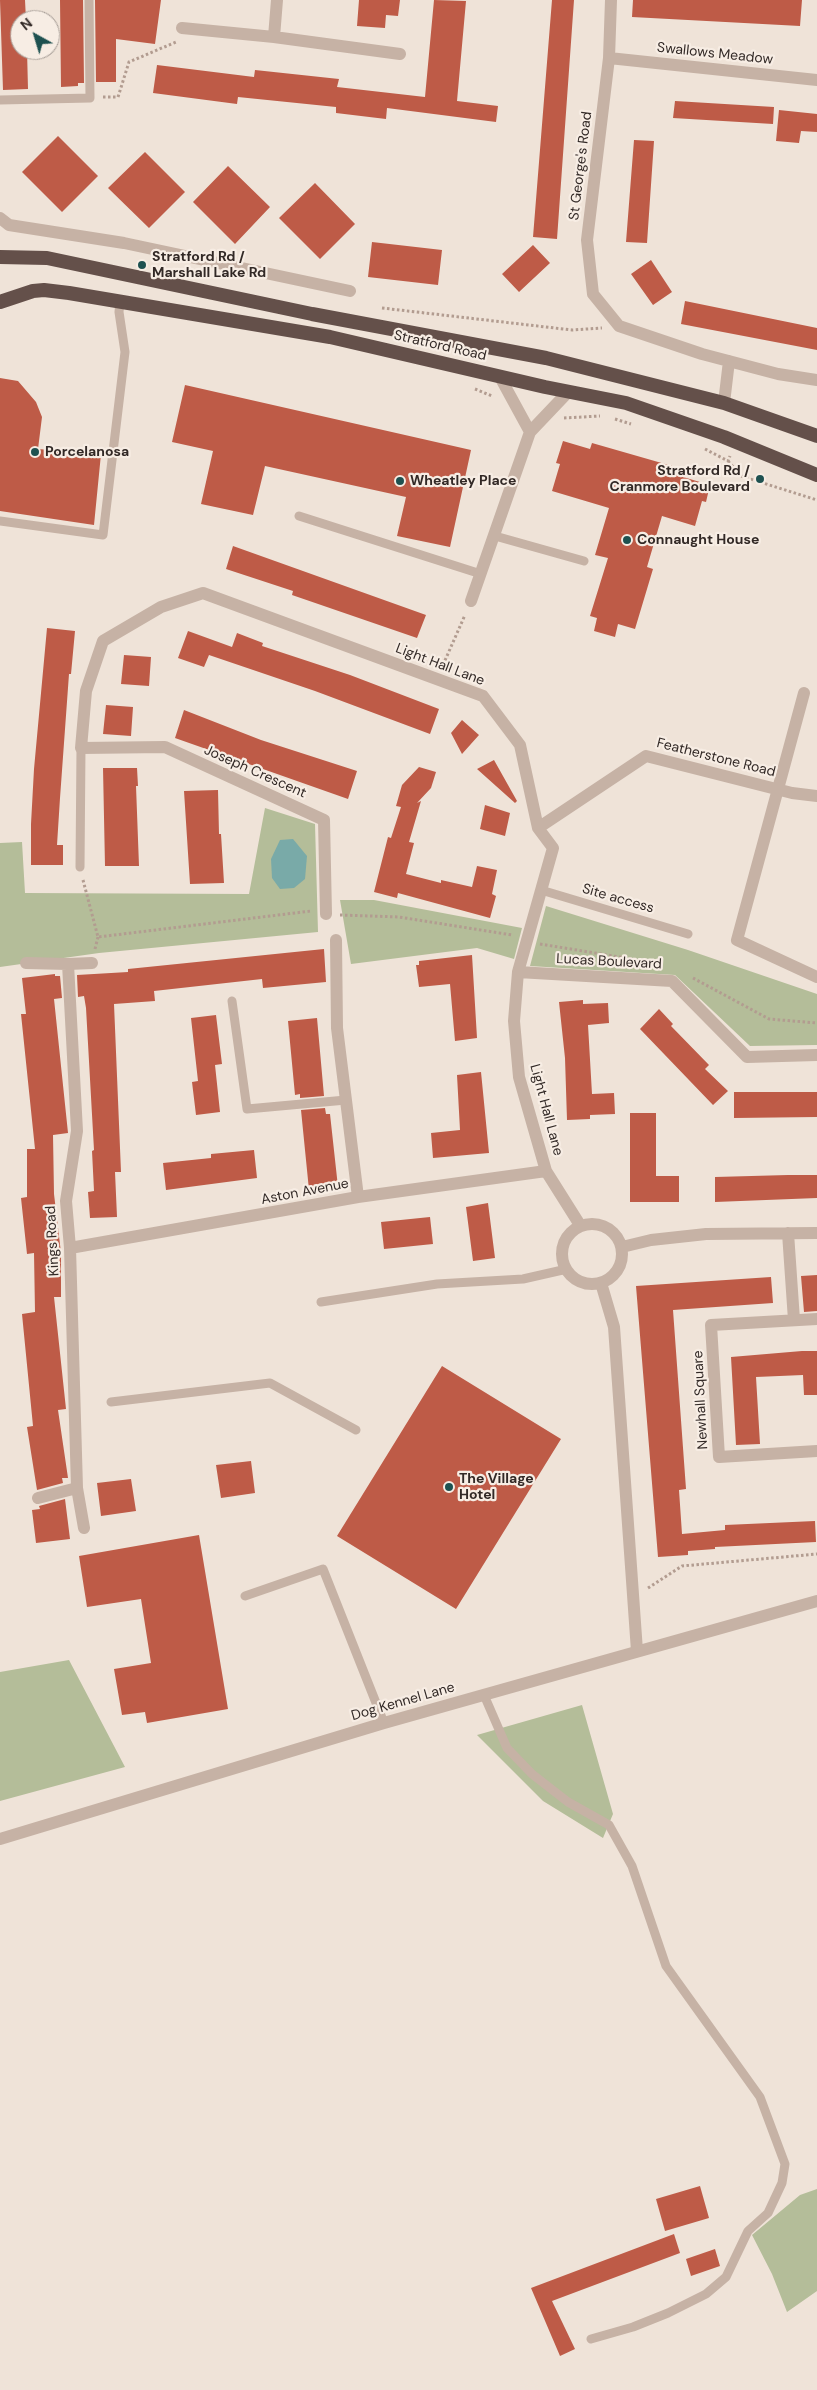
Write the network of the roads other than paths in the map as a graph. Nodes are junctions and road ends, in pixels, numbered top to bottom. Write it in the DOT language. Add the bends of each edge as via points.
graph roads {
  1 [pos="89,0"];
  2 [pos="277,0"];
  3 [pos="611,0"];
  4 [pos="182,28"];
  5 [pos="274,37"];
  6 [pos="400,54"];
  7 [pos="609,58"];
  8 [pos="817,80"];
  9 [pos="0,100"];
  10 [pos="0,218"];
  11 [pos="0,257"];
  12 [pos="350,292"];
  13 [pos="120,301"];
  14 [pos="0,302"];
  15 [pos="729,361"];
  16 [pos="500,377"];
  17 [pos="817,380"];
  18 [pos="568,392"];
  19 [pos="724,403"];
  20 [pos="530,432"];
  21 [pos="817,436"];
  22 [pos="817,475"];
  23 [pos="299,516"];
  24 [pos="0,521"];
  25 [pos="495,536"];
  26 [pos="584,561"];
  27 [pos="481,574"];
  28 [pos="471,601"];
  29 [pos="804,693"];
  30 [pos="81,748"];
  31 [pos="778,789"];
  32 [pos="817,796"];
  33 [pos="538,828"];
  34 [pos="80,867"];
  35 [pos="541,890"];
  36 [pos="326,914"];
  37 [pos="688,934"];
  38 [pos="336,940"];
  39 [pos="92,962"];
  40 [pos="26,963"];
  41 [pos="68,964"];
  42 [pos="518,972"];
  43 [pos="817,977"];
  44 [pos="232,1002"];
  45 [pos="817,1055"];
  46 [pos="346,1100"];
  47 [pos="546,1171"];
  48 [pos="358,1197"];
  49 [pos="580,1226"];
  50 [pos="788,1232"];
  51 [pos="817,1233"];
  52 [pos="622,1247"];
  53 [pos="70,1248"];
  54 [pos="566,1269"];
  55 [pos="601,1283"];
  56 [pos="320,1302"];
  57 [pos="817,1319"];
  58 [pos="794,1320"];
  59 [pos="111,1402"];
  60 [pos="356,1430"];
  61 [pos="817,1451"];
  62 [pos="77,1488"];
  63 [pos="38,1498"];
  64 [pos="84,1528"];
  65 [pos="245,1596"];
  66 [pos="817,1601"];
  67 [pos="637,1651"];
  68 [pos="484,1695"];
  69 [pos="384,1723"];
  70 [pos="0,1839"];
  71 [pos="591,2339"];
  1 -- 9 [label="lane" via="90,98"];
  2 -- 5 [label="street"];
  3 -- 7 [label="street, St George's Road"];
  4 -- 5 [label="street"];
  5 -- 6 [label="street"];
  7 -- 8 [label="street, Swallows Meadow"];
  7 -- 15 [label="street, St George's Road" via="587,240 593,294 619,326"];
  10 -- 12 [label="street" via="9,225 124,242"];
  11 -- 19 [label="highway, Stratford Road" via="47,258 312,314 546,358"];
  13 -- 14 [label="highway, Stratford Road" via="44,290 19,294"];
  13 -- 16 [label="highway, Stratford Road" via="330,337"];
  13 -- 24 [label="lane" via="125,352 103,535"];
  15 -- 17 [label="street"];
  15 -- 19 [label="street"];
  16 -- 18 [label="highway, Stratford Road"];
  16 -- 20 [label="street"];
  18 -- 20 [label="street"];
  18 -- 22 [label="highway, Stratford Road" via="626,403"];
  19 -- 21 [label="highway, Stratford Road"];
  20 -- 25 [label="street"];
  23 -- 27 [label="lane"];
  25 -- 26 [label="lane"];
  25 -- 27 [label="street"];
  27 -- 28 [label="street"];
  29 -- 31 [label="street"];
  30 -- 33 [label="street, Light Hall Lane" via="86,691 103,641 162,607 203,593 483,696 520,744"];
  30 -- 34 [label="lane"];
  30 -- 36 [label="street, Joseph Crescent" via="165,747 324,820"];
  31 -- 32 [label="street, Featherstone Road"];
  31 -- 33 [label="street, Featherstone Road" via="646,756"];
  31 -- 43 [label="street" via="737,940"];
  33 -- 35 [label="street, Light Hall Lane" via="553,848"];
  35 -- 37 [label="lane, Site access"];
  35 -- 42 [label="street, Light Hall Lane"];
  38 -- 46 [label="street" via="337,1028"];
  39 -- 41 [label="street"];
  40 -- 41 [label="street"];
  41 -- 53 [label="street, Kings Road" via="77,1131 66,1201"];
  42 -- 45 [label="street, Lucas Boulevard" via="672,981 747,1057"];
  42 -- 47 [label="street, Light Hall Lane" via="514,1021 519,1078"];
  44 -- 46 [label="lane" via="247,1109"];
  46 -- 48 [label="street"];
  47 -- 48 [label="street, Aston Avenue"];
  47 -- 49 [label="street, Light Hall Lane"];
  48 -- 53 [label="street, Aston Avenue"];
  49 -- 52 [label="street" via="604,1226 612,1231"];
  49 -- 54 [label="street" via="565,1242 562,1251"];
  50 -- 51 [label="street"];
  50 -- 52 [label="street" via="706,1234"];
  50 -- 58 [label="street"];
  52 -- 55 [label="street" via="620,1265 609,1279"];
  53 -- 62 [label="street, Kings Road"];
  54 -- 55 [label="street" via="582,1282"];
  54 -- 56 [label="lane" via="523,1280 437,1284"];
  55 -- 67 [label="street" via="614,1327"];
  57 -- 58 [label="street, Newhall Square"];
  58 -- 61 [label="street, Newhall Square" via="711,1326 719,1457"];
  59 -- 60 [label="lane" via="270,1383"];
  62 -- 63 [label="street"];
  62 -- 64 [label="street, Kings Road"];
  65 -- 69 [label="lane" via="323,1569"];
  66 -- 67 [label="street, Dog Kennel Lane"];
  67 -- 68 [label="street, Dog Kennel Lane"];
  68 -- 69 [label="street, Dog Kennel Lane"];
  68 -- 71 [label="lane" via="507,1748 532,1774 568,1802 609,1824 632,1866 666,1966 760,2097 784,2164 782,2183 768,2213 748,2231 726,2277 706,2294 668,2313"];
  69 -- 70 [label="street, Dog Kennel Lane"];
}
